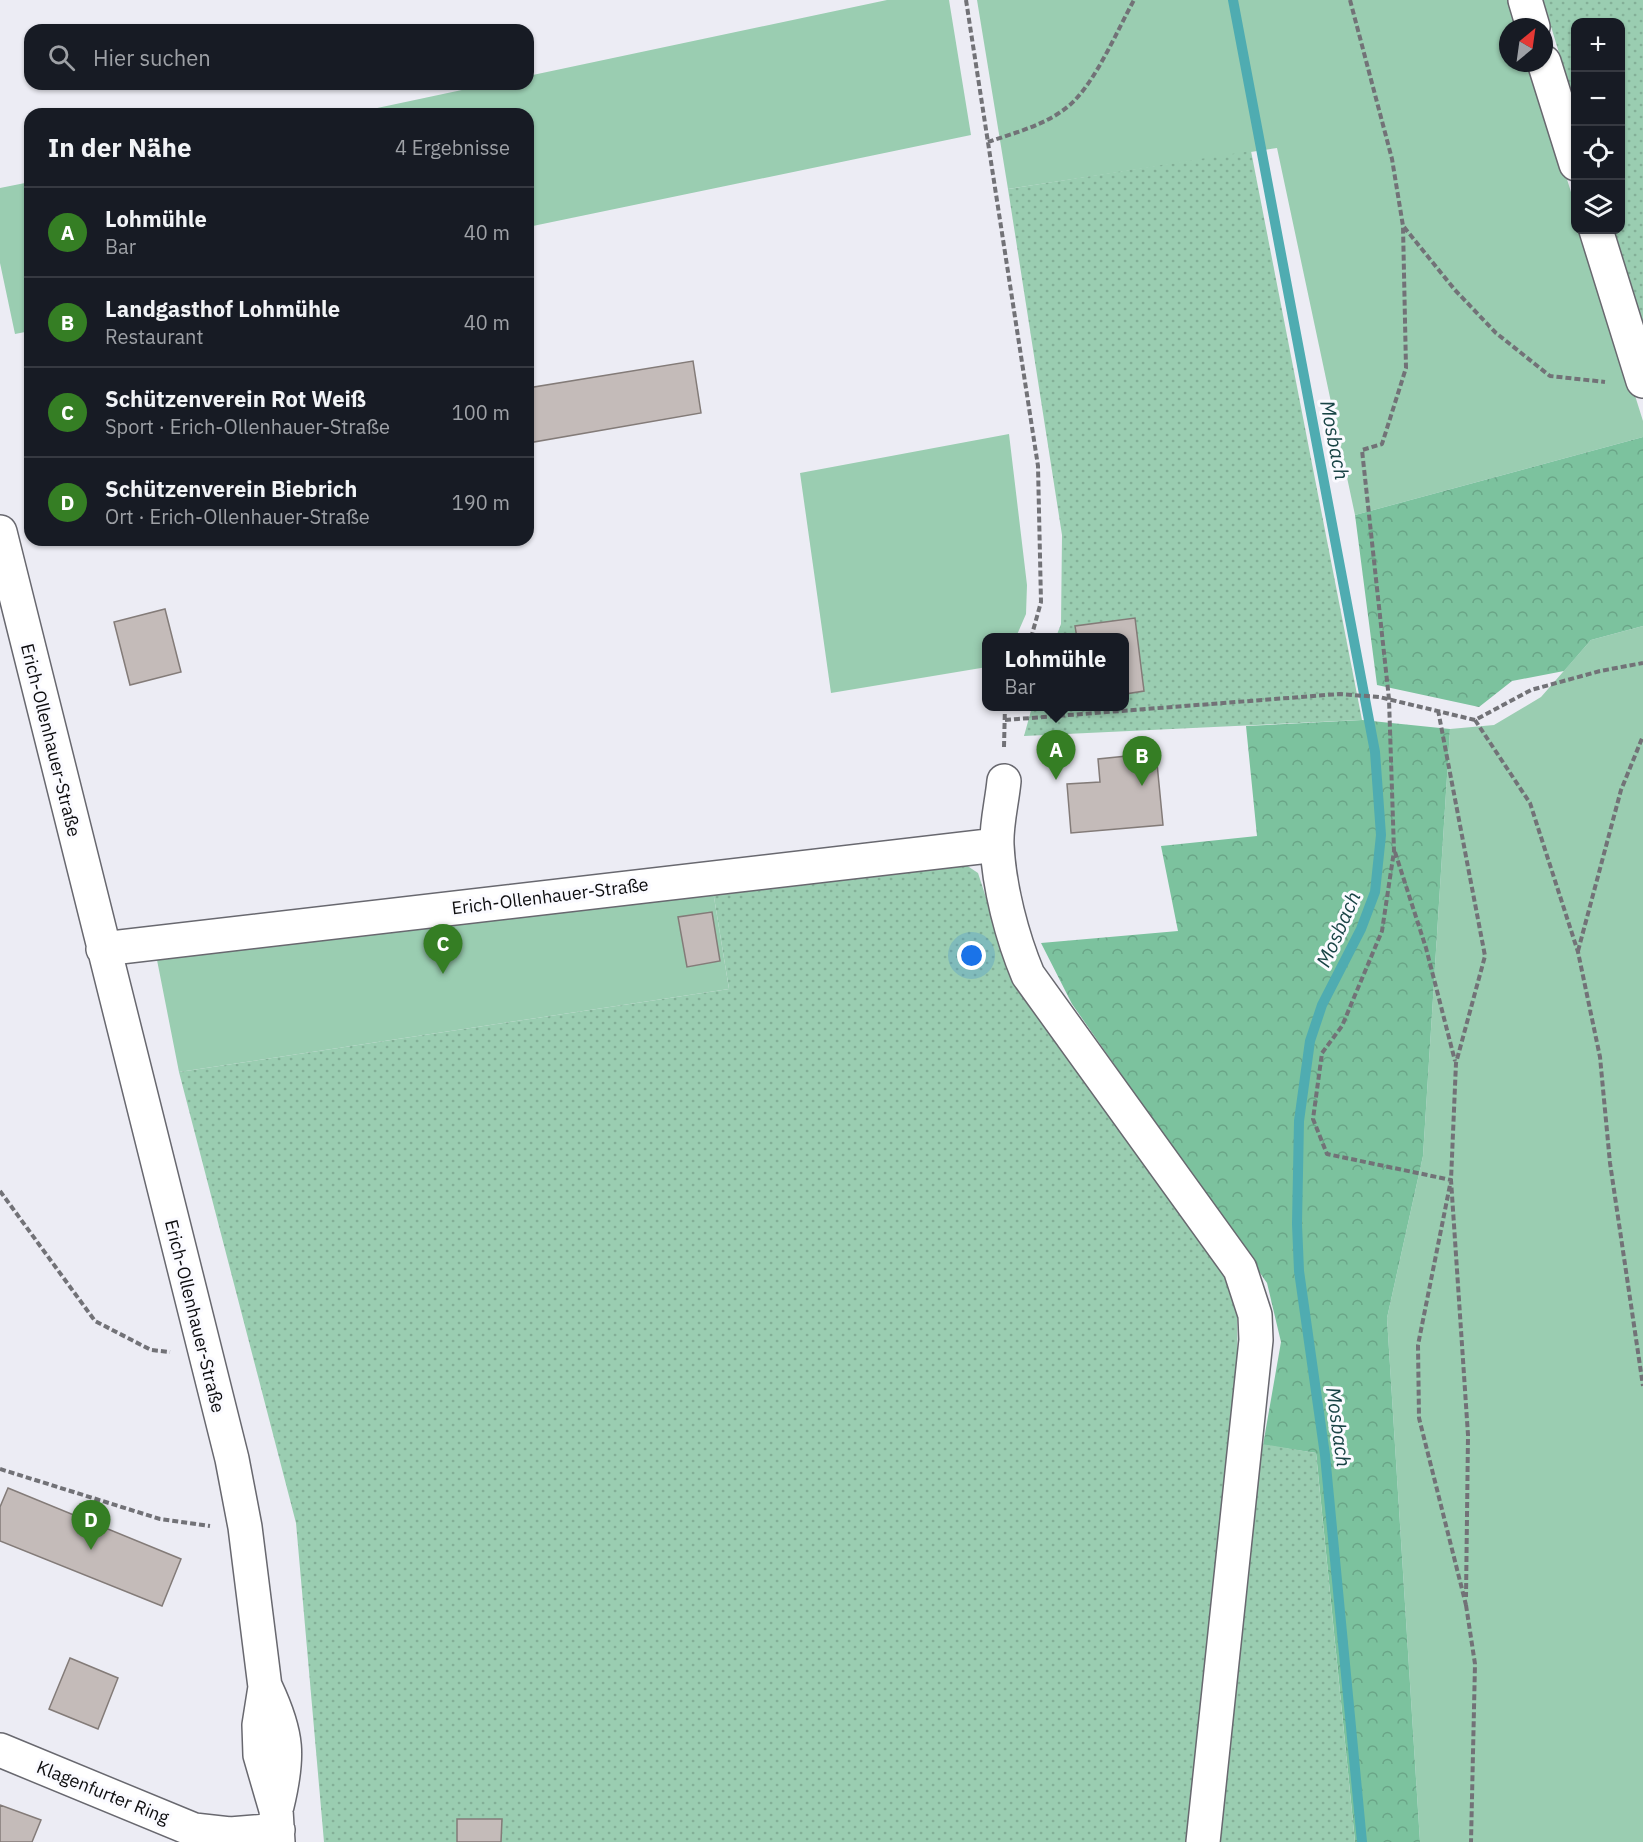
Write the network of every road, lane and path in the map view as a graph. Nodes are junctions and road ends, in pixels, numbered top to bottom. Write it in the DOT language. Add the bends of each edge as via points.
graph roads {
  1 [pos="966,0"];
  2 [pos="1134,0"];
  3 [pos="1350,0"];
  4 [pos="1525,0"];
  5 [pos="1530,18"];
  6 [pos="1547,72"];
  7 [pos="988,142"];
  8 [pos="1571,151"];
  9 [pos="1403,226"];
  10 [pos="1597,234"];
  11 [pos="1642,378"];
  12 [pos="0,532"];
  13 [pos="1032,633"];
  14 [pos="1643,663"];
  15 [pos="1389,699"];
  16 [pos="1129,710"];
  17 [pos="1438,710"];
  18 [pos="1121,711"];
  19 [pos="1005,720"];
  20 [pos="1475,720"];
  21 [pos="1643,736"];
  22 [pos="1004,781"];
  23 [pos="997,845"];
  24 [pos="1394,851"];
  25 [pos="102,949"];
  26 [pos="1578,952"];
  27 [pos="1456,1064"];
  28 [pos="1451,1180"];
  29 [pos="0,1191"];
  30 [pos="204,1355"];
  31 [pos="1643,1386"];
  32 [pos="0,1469"];
  33 [pos="245,1527"];
  34 [pos="1466,1605"];
  35 [pos="0,1750"];
  36 [pos="277,1827"];
  37 [pos="1203,1842"];
  38 [pos="1471,1842"];
  1 -- 7 [label="path"];
  2 -- 7 [label="path" via="1075,100 1041,123"];
  3 -- 9 [label="path" via="1392,159"];
  4 -- 5 [label="street"];
  6 -- 8 [label="street"];
  7 -- 13 [label="path" via="1038,466 1041,602"];
  9 -- 11 [label="path" via="1496,333 1550,376 1609,383"];
  9 -- 15 [label="path" via="1406,368 1382,444 1362,450"];
  10 -- 11 [label="street"];
  12 -- 25 [label="street, Erich-Ollenhauer-Straße"];
  14 -- 20 [label="path" via="1531,690"];
  15 -- 16 [label="path" via="1339,694"];
  15 -- 17 [label="path"];
  15 -- 24 [label="path"];
  17 -- 20 [label="path"];
  17 -- 27 [label="path" via="1485,956"];
  18 -- 19 [label="path"];
  20 -- 26 [label="path" via="1530,803"];
  21 -- 26 [label="path" via="1621,790"];
  22 -- 23 [label="street"];
  23 -- 25 [label="street, Erich-Ollenhauer-Straße"];
  23 -- 37 [label="street" via="1010,921 1028,975 1240,1269 1255,1315 1256,1348"];
  24 -- 27 [label="path" via="1426,948"];
  24 -- 28 [label="path" via="1382,932 1342,1026 1322,1053 1313,1119 1327,1154"];
  25 -- 30 [label="street, Erich-Ollenhauer-Straße"];
  26 -- 31 [label="path" via="1600,1057 1610,1163"];
  27 -- 28 [label="path"];
  28 -- 34 [label="path" via="1468,1435"];
  28 -- 34 [label="path" via="1418,1345 1419,1419"];
  29 -- 30 [label="path" via="95,1321 151,1350"];
  30 -- 33 [label="street, Erich-Ollenhauer-Straße" via="232,1459"];
  32 -- 33 [label="path" via="160,1519"];
  33 -- 36 [label="street, Erich-Ollenhauer-Straße" via="265,1687 283,1732 286,1754"];
  34 -- 38 [label="path" via="1475,1664"];
  35 -- 36 [label="street, Klagenfurter Ring" via="194,1830 230,1834"];
}
